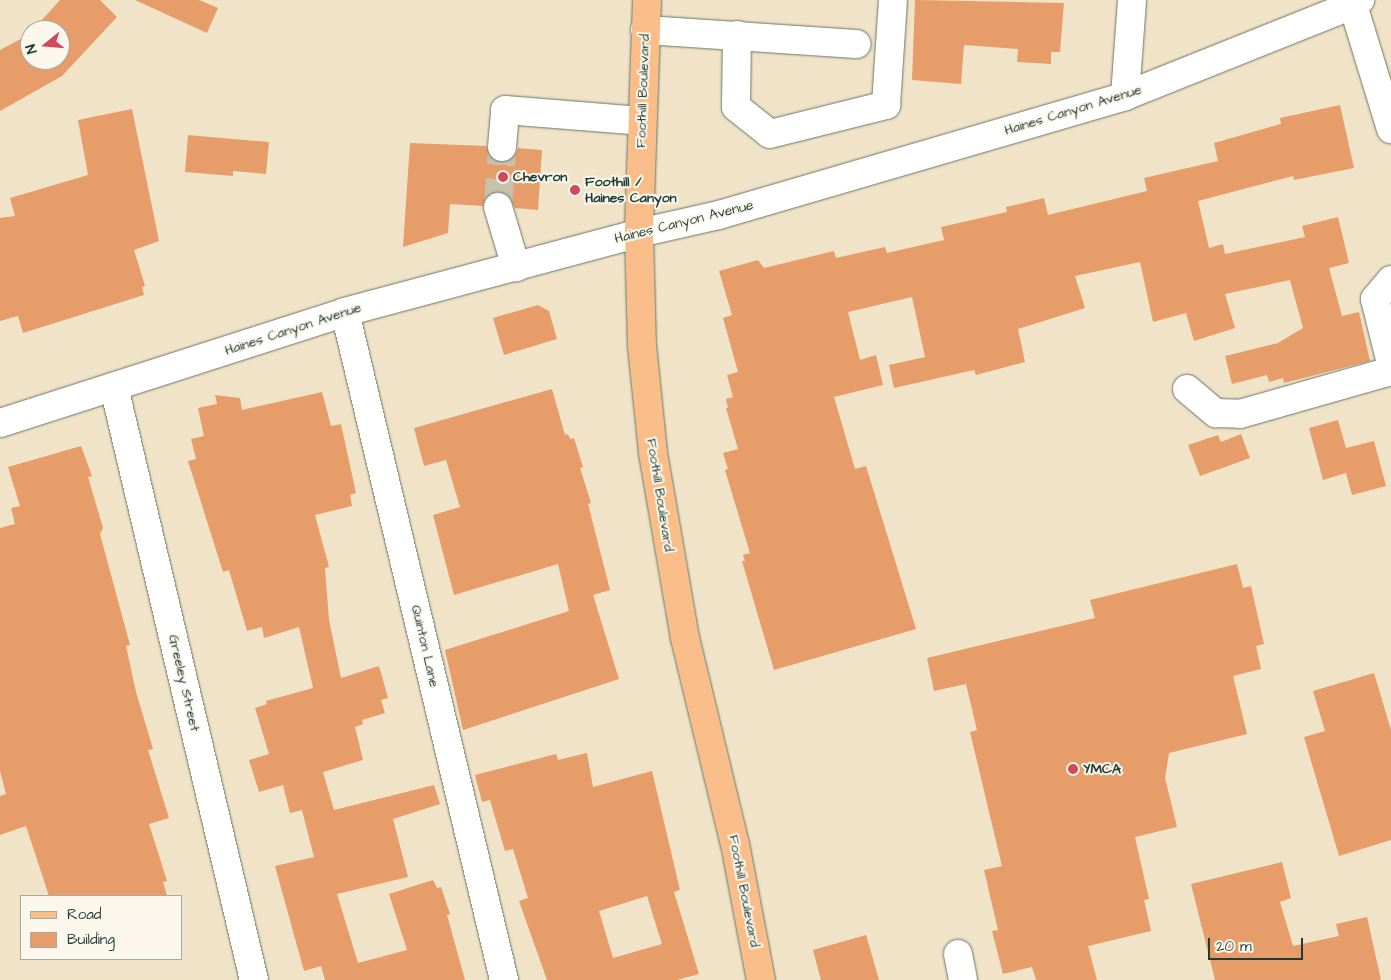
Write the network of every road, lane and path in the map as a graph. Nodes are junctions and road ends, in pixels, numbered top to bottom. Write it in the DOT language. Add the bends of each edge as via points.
graph roads {
  1 [pos="647,0"];
  2 [pos="893,0"];
  3 [pos="1132,0"];
  4 [pos="1357,3"];
  5 [pos="645,30"];
  6 [pos="737,35"];
  7 [pos="857,44"];
  8 [pos="1125,96"];
  9 [pos="641,121"];
  10 [pos="1391,129"];
  11 [pos="502,147"];
  12 [pos="498,207"];
  13 [pos="638,233"];
  14 [pos="516,266"];
  15 [pos="1391,280"];
  16 [pos="345,312"];
  17 [pos="1391,363"];
  18 [pos="1391,371"];
  19 [pos="114,387"];
  20 [pos="1187,389"];
  21 [pos="0,423"];
  22 [pos="254,980"];
  23 [pos="504,980"];
  24 [pos="761,980"];
  1 -- 5 [label="main road, Foothill Boulevard"];
  2 -- 6 [label="street" via="886,105 770,134 736,107"];
  3 -- 8 [label="street"];
  4 -- 8 [label="street, Haines Canyon Avenue"];
  4 -- 10 [label="street"];
  5 -- 6 [label="street"];
  5 -- 9 [label="main road, Foothill Boulevard"];
  6 -- 7 [label="street"];
  8 -- 13 [label="street, Haines Canyon Avenue" via="719,215"];
  9 -- 11 [label="street" via="505,110"];
  9 -- 13 [label="main road, Foothill Boulevard"];
  12 -- 14 [label="street"];
  13 -- 14 [label="street, Haines Canyon Avenue"];
  13 -- 24 [label="main road, Foothill Boulevard" via="642,346 661,508 685,638 735,844"];
  14 -- 16 [label="street, Haines Canyon Avenue"];
  15 -- 17 [label="street" via="1375,299"];
  16 -- 19 [label="street, Haines Canyon Avenue"];
  16 -- 23 [label="street, Quinton Lane"];
  18 -- 20 [label="street" via="1240,414 1216,413"];
  19 -- 21 [label="street, Haines Canyon Avenue"];
  19 -- 22 [label="street, Greeley Street"];
}
